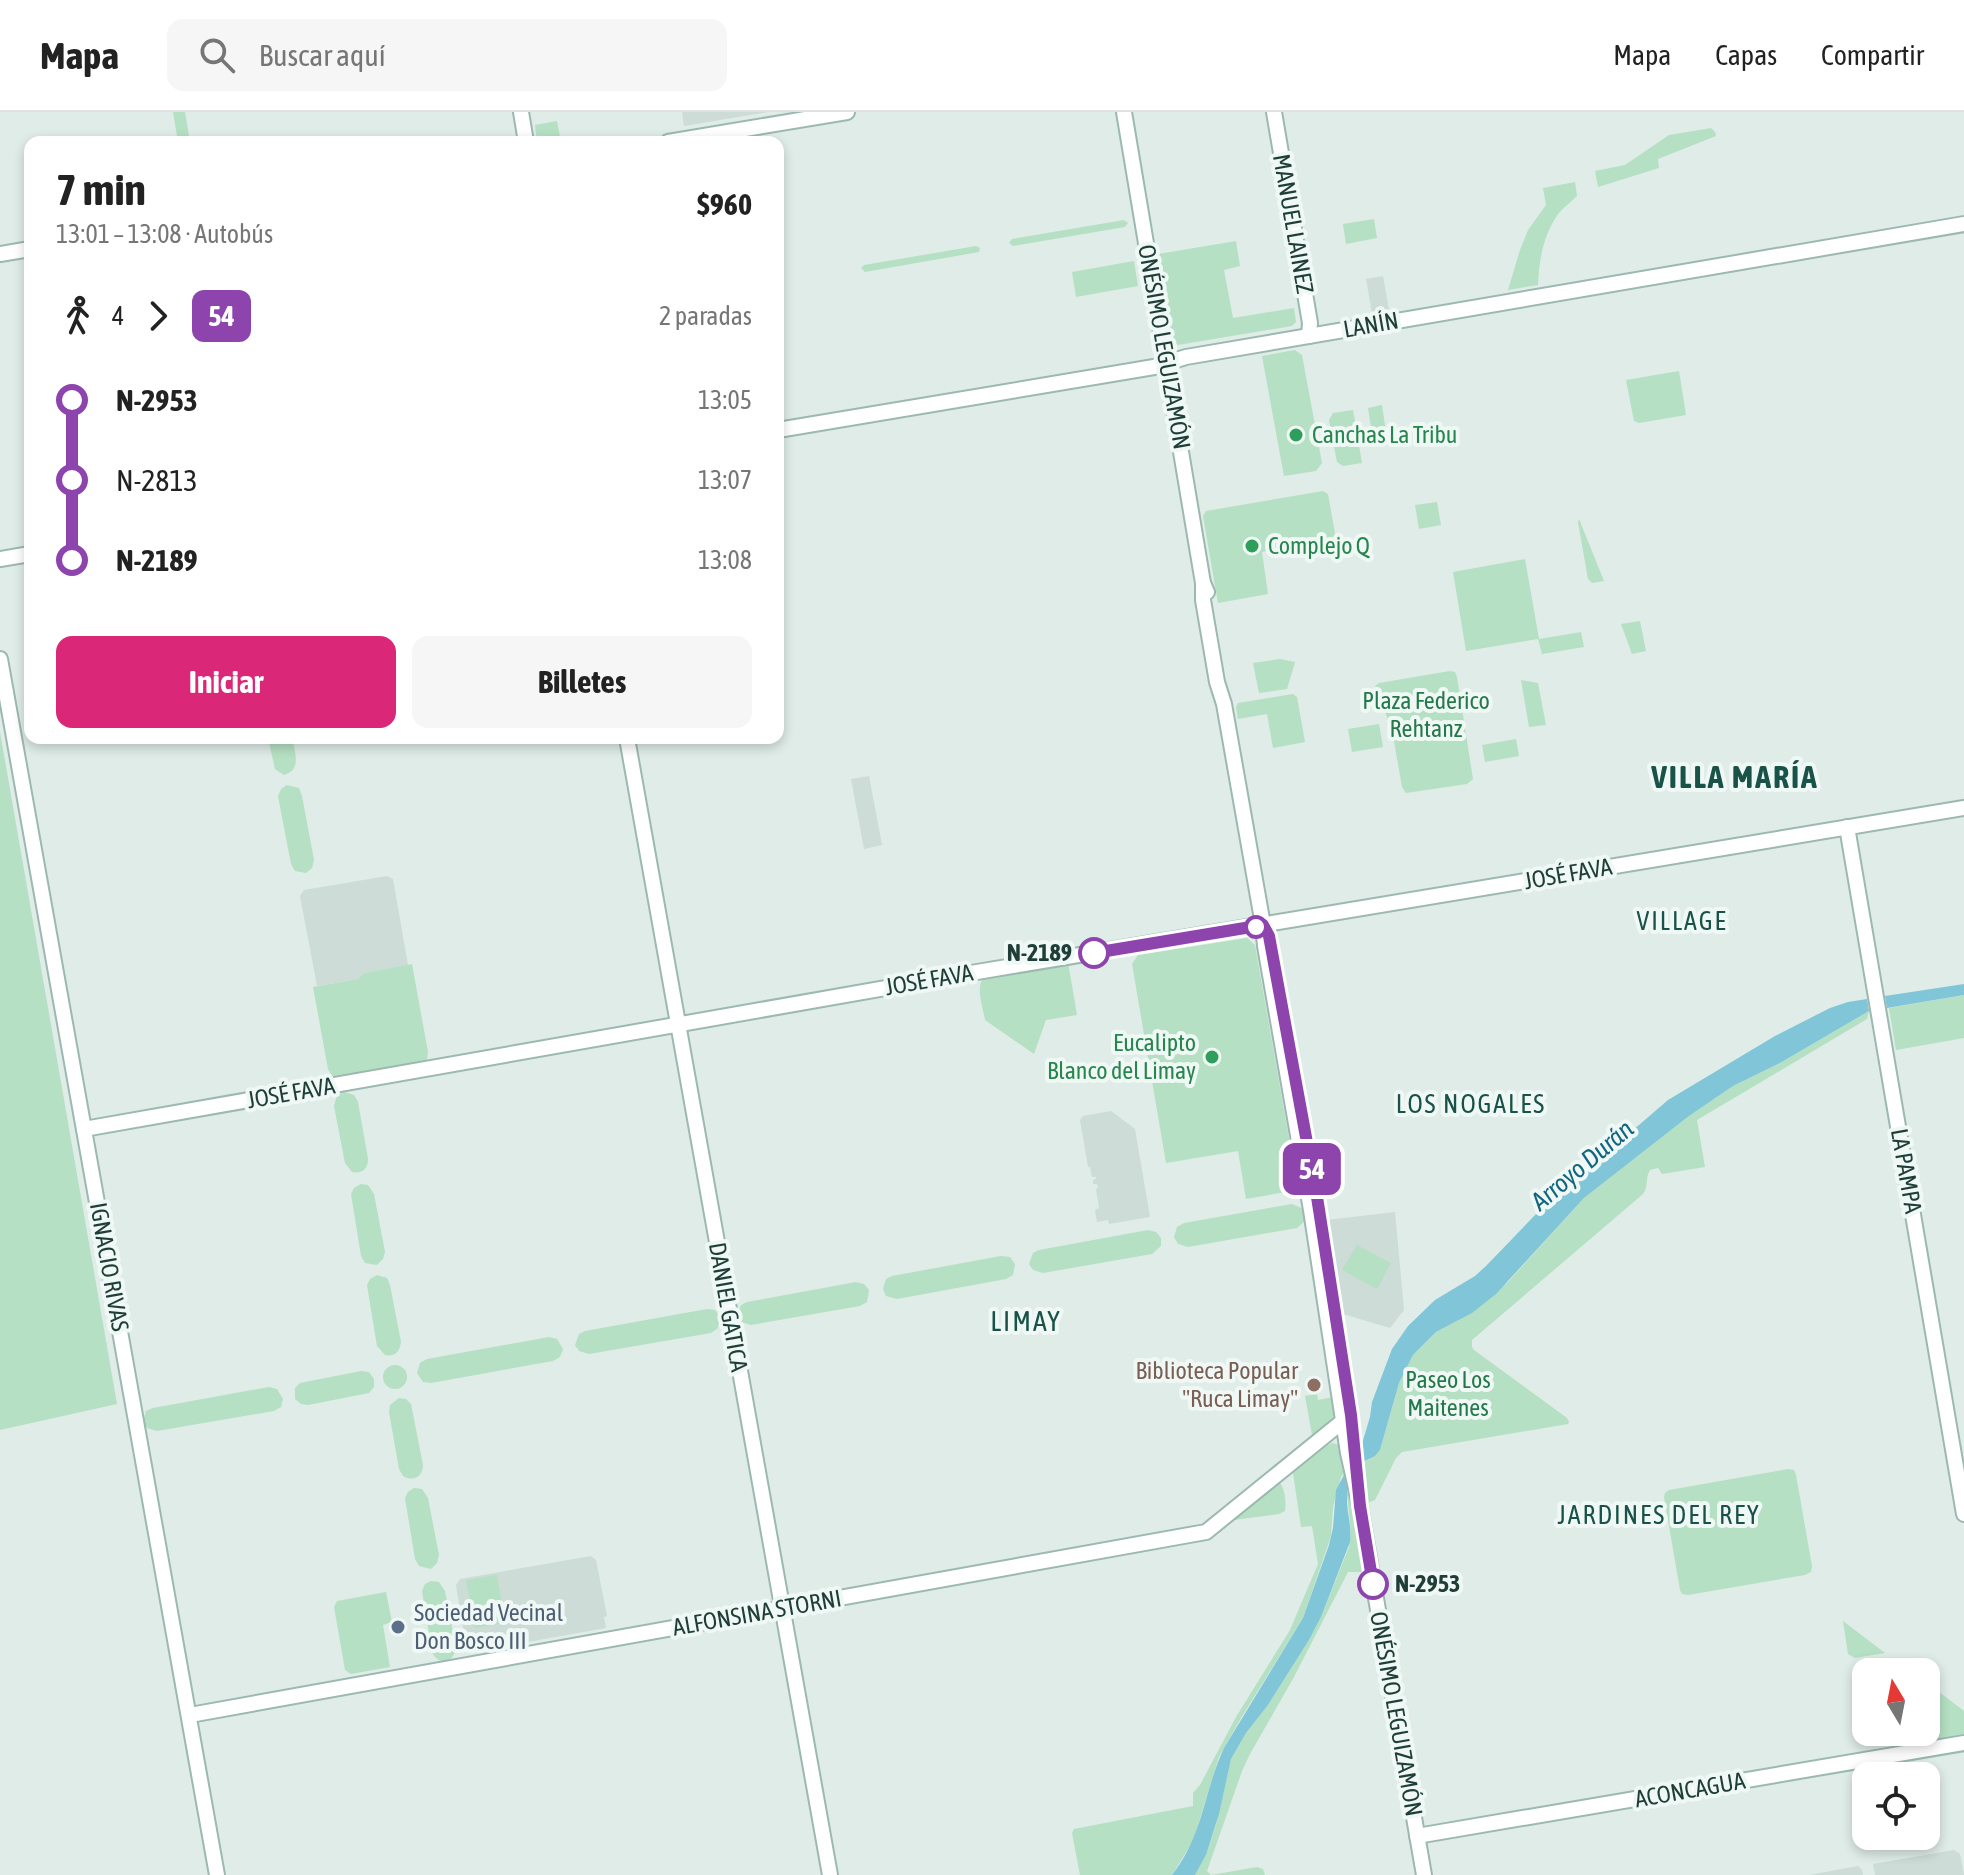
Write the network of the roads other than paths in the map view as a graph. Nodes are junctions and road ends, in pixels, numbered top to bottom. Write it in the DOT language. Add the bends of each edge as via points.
graph roads {
  1 [pos="521,112"];
  2 [pos="847,112"];
  3 [pos="1124,112"];
  4 [pos="1274,112"];
  5 [pos="525,136"];
  6 [pos="704,136"];
  7 [pos="1964,224"];
  8 [pos="24,250"];
  9 [pos="0,254"];
  10 [pos="1309,336"];
  11 [pos="1166,363"];
  12 [pos="784,429"];
  13 [pos="24,555"];
  14 [pos="0,559"];
  15 [pos="0,659"];
  16 [pos="628,744"];
  17 [pos="1964,808"];
  18 [pos="1847,827"];
  19 [pos="1263,925"];
  20 [pos="677,1025"];
  21 [pos="84,1129"];
  22 [pos="1348,1421"];
  23 [pos="1325,1442"];
  24 [pos="1348,1453"];
  25 [pos="1301,1457"];
  26 [pos="1360,1506"];
  27 [pos="1964,1514"];
  28 [pos="782,1608"];
  29 [pos="190,1715"];
  30 [pos="1963,1744"];
  31 [pos="1417,1836"];
  32 [pos="217,1875"];
  33 [pos="830,1875"];
  34 [pos="1424,1875"];
  1 -- 5 [label="street"];
  2 -- 6 [label="street"];
  3 -- 11 [label="street, ONÉSIMO LEGUIZAMÓN"];
  4 -- 10 [label="street, MANUEL LAINEZ"];
  7 -- 10 [label="street, LANÍN"];
  8 -- 9 [label="street"];
  10 -- 11 [label="street, LANÍN"];
  11 -- 12 [label="street, LANÍN"];
  11 -- 19 [label="street, ONÉSIMO LEGUIZAMÓN"];
  13 -- 14 [label="street"];
  15 -- 21 [label="street, IGNACIO RIVAS"];
  16 -- 20 [label="street, DANIEL GATICA"];
  17 -- 18 [label="street, JOSÉ FAVA"];
  18 -- 19 [label="street, JOSÉ FAVA"];
  18 -- 27 [label="street, LA PAMPA"];
  19 -- 20 [label="street, JOSÉ FAVA"];
  19 -- 22 [label="street, ONÉSIMO LEGUIZAMÓN" via="1272,944 1317,1197"];
  20 -- 21 [label="street, JOSÉ FAVA"];
  20 -- 28 [label="street, DANIEL GATICA"];
  21 -- 29 [label="street, IGNACIO RIVAS"];
  22 -- 23 [label="street, ALFONSINA STORNI"];
  22 -- 24 [label="street, ONÉSIMO LEGUIZAMÓN"];
  22 -- 25 [label="street, ALFONSINA STORNI"];
  22 -- 26 [label="street, ONÉSIMO LEGUIZAMÓN"];
  23 -- 24 [label="street" via="1338,1441"];
  23 -- 25 [label="street, ALFONSINA STORNI"];
  24 -- 26 [label="street, ONÉSIMO LEGUIZAMÓN"];
  25 -- 28 [label="street, ALFONSINA STORNI" via="1206,1532"];
  26 -- 31 [label="street, ONÉSIMO LEGUIZAMÓN"];
  28 -- 29 [label="street, ALFONSINA STORNI"];
  28 -- 33 [label="street, DANIEL GATICA"];
  29 -- 32 [label="street, IGNACIO RIVAS"];
  30 -- 31 [label="street, ACONCAGUA"];
  31 -- 34 [label="street, ONÉSIMO LEGUIZAMÓN"];
}
